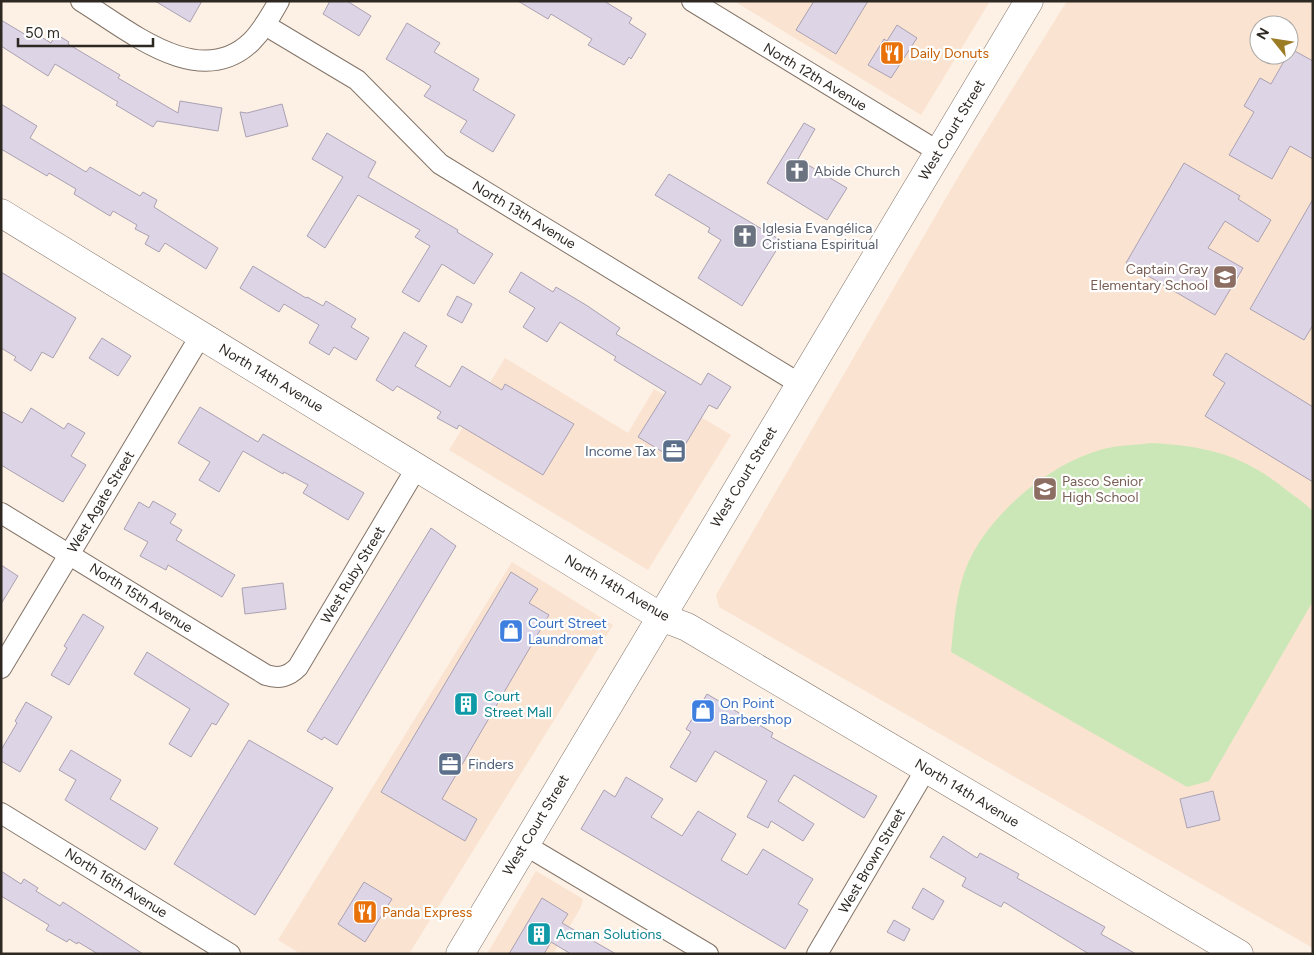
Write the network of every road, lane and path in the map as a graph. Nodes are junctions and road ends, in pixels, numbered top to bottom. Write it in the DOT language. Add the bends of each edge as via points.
graph roads {
  1 [pos="81,1"];
  2 [pos="279,1"];
  3 [pos="692,1"];
  4 [pos="1029,1"];
  5 [pos="265,25"];
  6 [pos="939,152"];
  7 [pos="1,213"];
  8 [pos="201,335"];
  9 [pos="800,384"];
  10 [pos="417,467"];
  11 [pos="1,513"];
  12 [pos="70,554"];
  13 [pos="661,617"];
  14 [pos="1,668"];
  15 [pos="283,676"];
  16 [pos="926,768"];
  17 [pos="1,812"];
  18 [pos="524,845"];
  19 [pos="230,954"];
  20 [pos="460,954"];
  21 [pos="708,954"];
  22 [pos="817,954"];
  23 [pos="1239,954"];
  1 -- 5 [label="street" via="181,58 207,61 222,58 250,44"];
  2 -- 5 [label="street"];
  3 -- 6 [label="street, North 12th Avenue"];
  4 -- 6 [label="street, West Court Street"];
  5 -- 9 [label="street, North 13th Avenue" via="357,80 440,164"];
  6 -- 9 [label="street, West Court Street"];
  7 -- 8 [label="street, North 14th Avenue"];
  8 -- 10 [label="street, North 14th Avenue"];
  8 -- 12 [label="street, West Agate Street"];
  9 -- 13 [label="street, West Court Street"];
  10 -- 13 [label="street, North 14th Avenue"];
  10 -- 15 [label="street, West Ruby Street" via="298,668"];
  11 -- 12 [label="street, North 15th Avenue"];
  12 -- 14 [label="street, West Agate Street"];
  12 -- 15 [label="street, North 15th Avenue" via="266,675"];
  13 -- 16 [label="street, North 14th Avenue" via="687,627"];
  13 -- 18 [label="street, West Court Street"];
  16 -- 22 [label="street, West Brown Street"];
  16 -- 23 [label="street, North 14th Avenue"];
  17 -- 19 [label="street, North 16th Avenue"];
  18 -- 20 [label="street, West Court Street"];
  18 -- 21 [label="street"];
}
